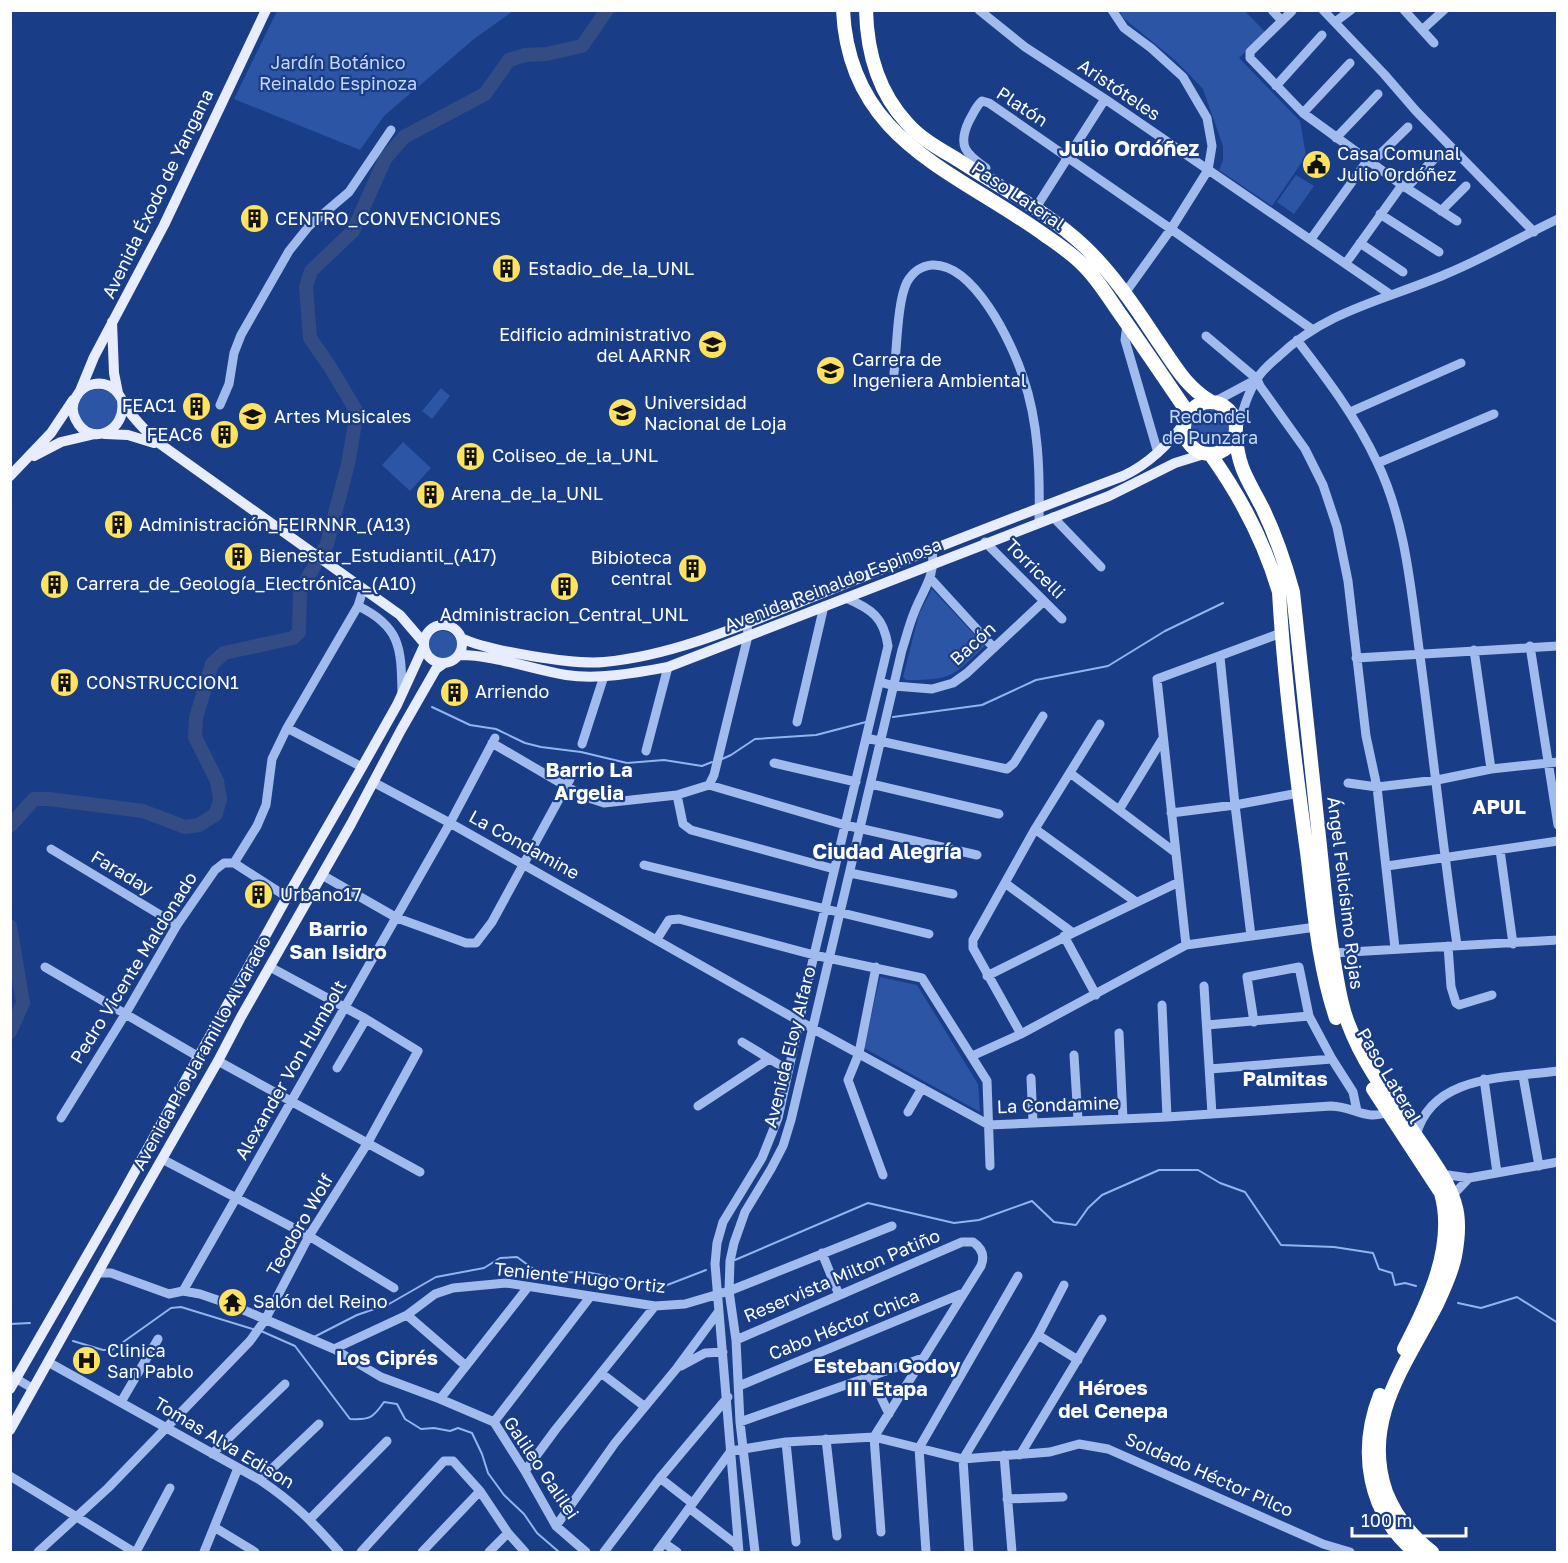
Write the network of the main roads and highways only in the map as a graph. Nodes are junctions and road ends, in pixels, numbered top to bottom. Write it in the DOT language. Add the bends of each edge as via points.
graph roads {
  1 [pos="266,10"];
  2 [pos="843,10"];
  3 [pos="866,10"];
  4 [pos="112,322"];
  5 [pos="79,393"];
  6 [pos="120,397"];
  7 [pos="1212,401"];
  8 [pos="1186,418"];
  9 [pos="1236,433"];
  10 [pos="98,434"];
  11 [pos="166,449"];
  12 [pos="1207,454"];
  13 [pos="29,459"];
  14 [pos="10,476"];
  15 [pos="1126,481"];
  16 [pos="407,622"];
  17 [pos="438,626"];
  18 [pos="461,638"];
  19 [pos="424,645"];
  20 [pos="460,655"];
  21 [pos="442,664"];
  22 [pos="387,722"];
  23 [pos="401,729"];
  24 [pos="335,816"];
  25 [pos="351,824"];
  26 [pos="279,913"];
  27 [pos="295,922"];
  28 [pos="226,1008"];
  29 [pos="241,1017"];
  30 [pos="172,1104"];
  31 [pos="1395,1112"];
  32 [pos="188,1113"];
  33 [pos="119,1200"];
  34 [pos="134,1208"];
  35 [pos="66,1292"];
  36 [pos="83,1299"];
  37 [pos="13,1376"];
  38 [pos="10,1389"];
  39 [pos="10,1430"];
  40 [pos="1415,1552"];
  41 [pos="1432,1552"];
  1 -- 4 [label="main road, Avenida Éxodo de Yangana" via="164,225"];
  2 -- 8 [label="highway, Paso Lateral" via="843,31 852,66 863,93 886,123 935,164 1070,253 1093,276 1127,324"];
  3 -- 7 [label="highway, Paso Lateral" via="877,76 907,124 927,141 1055,222 1088,249 1125,293 1188,385"];
  4 -- 5 [label="main road, Avenida Éxodo de Yangana"];
  4 -- 6 [label="main road" via="114,373"];
  5 -- 6 [label="main road" via="98,384 109,386"];
  5 -- 10 [label="main road" via="73,405 76,419 85,430"];
  5 -- 13 [label="main road"];
  6 -- 10 [label="main road" via="123,413 118,424"];
  6 -- 11 [label="main road" via="146,432"];
  7 -- 8 [label="highway" via="1202,403"];
  7 -- 9 [label="highway" via="1231,411"];
  8 -- 12 [label="highway" via="1186,439 1197,451"];
  8 -- 15 [label="main road, Avenida Reinaldo Espinosa" via="1158,453"];
  9 -- 12 [label="highway" via="1229,447 1217,454"];
  9 -- 31 [label="highway, Ángel Felicísimo Rojas" via="1245,478 1282,552 1293,592 1328,925 1341,1006 1356,1044"];
  10 -- 11 [label="main road" via="135,437"];
  10 -- 13 [label="main road" via="60,442"];
  11 -- 16 [label="main road"];
  12 -- 15 [label="main road, Avenida Reinaldo Espinosa"];
  12 -- 31 [label="highway, Paso Lateral" via="1250,517 1279,592 1299,793 1328,992 1354,1059"];
  13 -- 14 [label="main road"];
  15 -- 18 [label="main road, Avenida Reinaldo Espinosa" via="1040,508 747,623 665,651 600,663 529,655"];
  15 -- 20 [label="main road, Avenida Reinaldo Espinosa" via="1053,517 668,667 604,676 565,675"];
  16 -- 17 [label="main road"];
  16 -- 19 [label="main road"];
  17 -- 18 [label="main road" via="451,627"];
  17 -- 19 [label="main road" via="427,633"];
  18 -- 20 [label="main road"];
  19 -- 21 [label="main road" via="430,658"];
  19 -- 22 [label="main road, Avenida Pío Jaramillo Alvarado"];
  20 -- 21 [label="main road"];
  21 -- 23 [label="main road, Avenida Pío Jaramillo Alvarado"];
  22 -- 23 [label="main road"];
  22 -- 24 [label="main road, Avenida Pío Jaramillo Alvarado"];
  23 -- 25 [label="main road, Avenida Pío Jaramillo Alvarado"];
  24 -- 25 [label="main road"];
  24 -- 26 [label="main road, Avenida Pío Jaramillo Alvarado"];
  25 -- 27 [label="main road, Avenida Pío Jaramillo Alvarado"];
  26 -- 27 [label="main road"];
  26 -- 28 [label="main road, Avenida Pío Jaramillo Alvarado"];
  27 -- 29 [label="main road, Avenida Pío Jaramillo Alvarado"];
  28 -- 29 [label="main road"];
  28 -- 30 [label="main road, Avenida Pío Jaramillo Alvarado"];
  29 -- 32 [label="main road, Avenida Pío Jaramillo Alvarado"];
  30 -- 32 [label="main road"];
  30 -- 33 [label="main road, Avenida Pío Jaramillo Alvarado"];
  31 -- 40 [label="highway, Paso Lateral" via="1442,1193 1446,1209 1446,1243 1436,1277 1380,1395 1368,1441 1370,1479 1380,1507 1401,1540"];
  31 -- 41 [label="highway, Ángel Felicísimo Rojas" via="1442,1174 1455,1204 1458,1227 1450,1273 1390,1392 1378,1438 1379,1467 1393,1507 1406,1528"];
  32 -- 34 [label="main road, Avenida Pío Jaramillo Alvarado"];
  33 -- 34 [label="main road"];
  33 -- 35 [label="main road, Avenida Pío Jaramillo Alvarado"];
  34 -- 36 [label="main road, Avenida Pío Jaramillo Alvarado"];
  35 -- 36 [label="main road"];
  35 -- 37 [label="main road, Avenida Pío Jaramillo Alvarado"];
  36 -- 39 [label="main road, Avenida Pío Jaramillo Alvarado"];
  37 -- 38 [label="main road, Avenida Pío Jaramillo Alvarado"];
}
